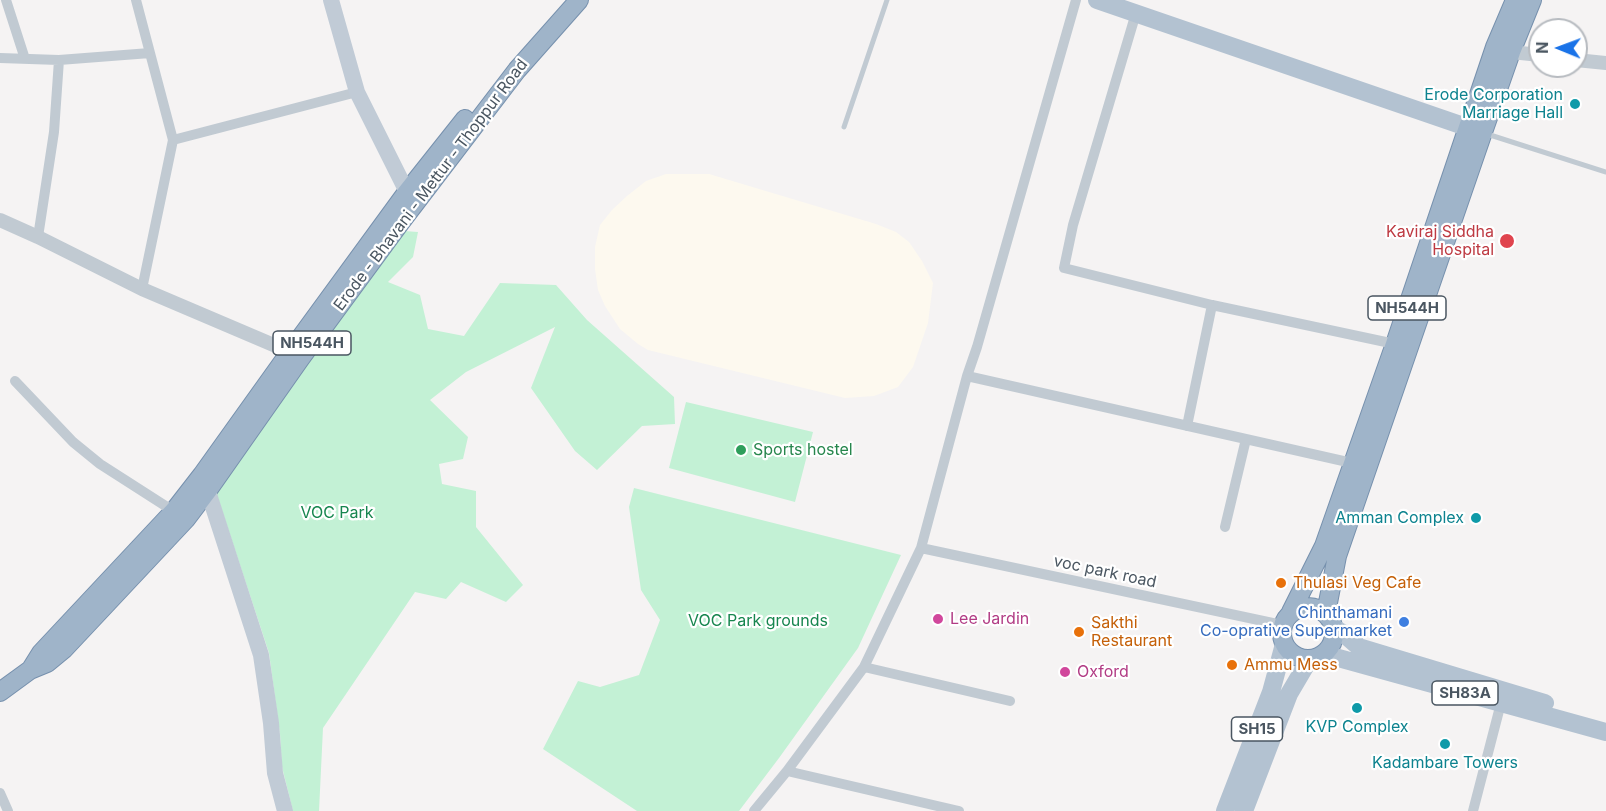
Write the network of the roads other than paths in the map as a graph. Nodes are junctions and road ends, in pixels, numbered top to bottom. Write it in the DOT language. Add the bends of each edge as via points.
graph roads {
  1 [pos="6,0"];
  2 [pos="136,0"];
  3 [pos="331,0"];
  4 [pos="565,0"];
  5 [pos="579,0"];
  6 [pos="887,0"];
  7 [pos="1076,0"];
  8 [pos="1097,0"];
  9 [pos="1515,0"];
  10 [pos="1532,0"];
  11 [pos="1136,13"];
  12 [pos="1503,49"];
  13 [pos="150,53"];
  14 [pos="1528,53"];
  15 [pos="0,58"];
  16 [pos="25,59"];
  17 [pos="59,60"];
  18 [pos="1588,61"];
  19 [pos="1606,63"];
  20 [pos="357,92"];
  21 [pos="844,127"];
  22 [pos="1475,130"];
  23 [pos="173,140"];
  24 [pos="1606,172"];
  25 [pos="411,198"];
  26 [pos="0,220"];
  27 [pos="38,237"];
  28 [pos="142,290"];
  29 [pos="1212,305"];
  30 [pos="1395,344"];
  31 [pos="295,355"];
  32 [pos="967,376"];
  33 [pos="15,381"];
  34 [pos="1187,426"];
  35 [pos="1246,439"];
  36 [pos="1352,463"];
  37 [pos="205,483"];
  38 [pos="180,515"];
  39 [pos="1225,527"];
  40 [pos="921,548"];
  41 [pos="1286,619"];
  42 [pos="1330,621"];
  43 [pos="1284,644"];
  44 [pos="1317,657"];
  45 [pos="864,667"];
  46 [pos="0,692"];
  47 [pos="1010,701"];
  48 [pos="1501,703"];
  49 [pos="1606,721"];
  50 [pos="1606,732"];
  51 [pos="787,771"];
  52 [pos="0,793"];
  53 [pos="8,811"];
  54 [pos="285,811"];
  55 [pos="754,811"];
  56 [pos="959,811"];
  57 [pos="1225,811"];
  58 [pos="1244,811"];
  59 [pos="1473,811"];
  1 -- 16 [label="street"];
  2 -- 13 [label="street"];
  3 -- 20 [label="main road"];
  4 -- 25 [label="highway, Erode - Bhavani - Mettur - Thoppur Road / NH544H" via="510,63"];
  5 -- 25 [label="highway, Erode - Bhavani - Mettur - Thoppur Road / NH544H"];
  6 -- 21 [label="lane"];
  7 -- 32 [label="street"];
  8 -- 11 [label="main road"];
  9 -- 12 [label="highway, NH544H"];
  10 -- 12 [label="highway, NH544H"];
  11 -- 22 [label="main road"];
  11 -- 29 [label="street" via="1073,225 1064,268"];
  12 -- 14 [label="street"];
  12 -- 22 [label="highway, NH544H"];
  13 -- 17 [label="street"];
  13 -- 23 [label="street"];
  15 -- 16 [label="street"];
  16 -- 17 [label="street"];
  17 -- 27 [label="street" via="54,132"];
  18 -- 19 [label="street"];
  20 -- 23 [label="street"];
  20 -- 25 [label="main road"];
  22 -- 24 [label="lane"];
  22 -- 30 [label="highway, NH544H"];
  22 -- 42 [label="highway, NH544H" via="1337,556"];
  23 -- 28 [label="street"];
  25 -- 31 [label="highway, Erode - Bhavani - Mettur - Thoppur Road / NH544H"];
  26 -- 27 [label="street"];
  27 -- 28 [label="street"];
  28 -- 31 [label="street"];
  29 -- 30 [label="street"];
  29 -- 34 [label="street"];
  30 -- 36 [label="highway, NH544H"];
  31 -- 37 [label="highway, Erode - Bhavani - Mettur - Thoppur Road / NH544H"];
  32 -- 34 [label="street"];
  32 -- 40 [label="street"];
  33 -- 38 [label="street" via="91,457"];
  34 -- 35 [label="street"];
  35 -- 36 [label="street"];
  35 -- 39 [label="street"];
  36 -- 41 [label="highway, NH544H" via="1324,546"];
  37 -- 38 [label="highway, Erode - Bhavani - Mettur - Thoppur Road / NH544H"];
  37 -- 54 [label="main road" via="261,656 275,773"];
  38 -- 46 [label="highway, Erode - Bhavani - Mettur - Thoppur Road / NH544H" via="41,653 30,670"];
  40 -- 41 [label="street, voc park road"];
  40 -- 45 [label="street"];
  41 -- 42 [label="highway" via="1305,606 1320,609"];
  41 -- 43 [label="highway"];
  42 -- 44 [label="highway, NH544H" via="1335,634 1332,643"];
  42 -- 49 [label="main road, SH83A" via="1359,647"];
  43 -- 44 [label="highway" via="1297,657"];
  43 -- 57 [label="main road, SH15" via="1271,692"];
  44 -- 48 [label="main road, SH83A"];
  44 -- 58 [label="main road, SH15" via="1289,694"];
  45 -- 47 [label="street"];
  45 -- 51 [label="street"];
  48 -- 50 [label="main road, SH83A"];
  48 -- 59 [label="street"];
  51 -- 55 [label="street"];
  51 -- 56 [label="street"];
  52 -- 53 [label="street"];
}
